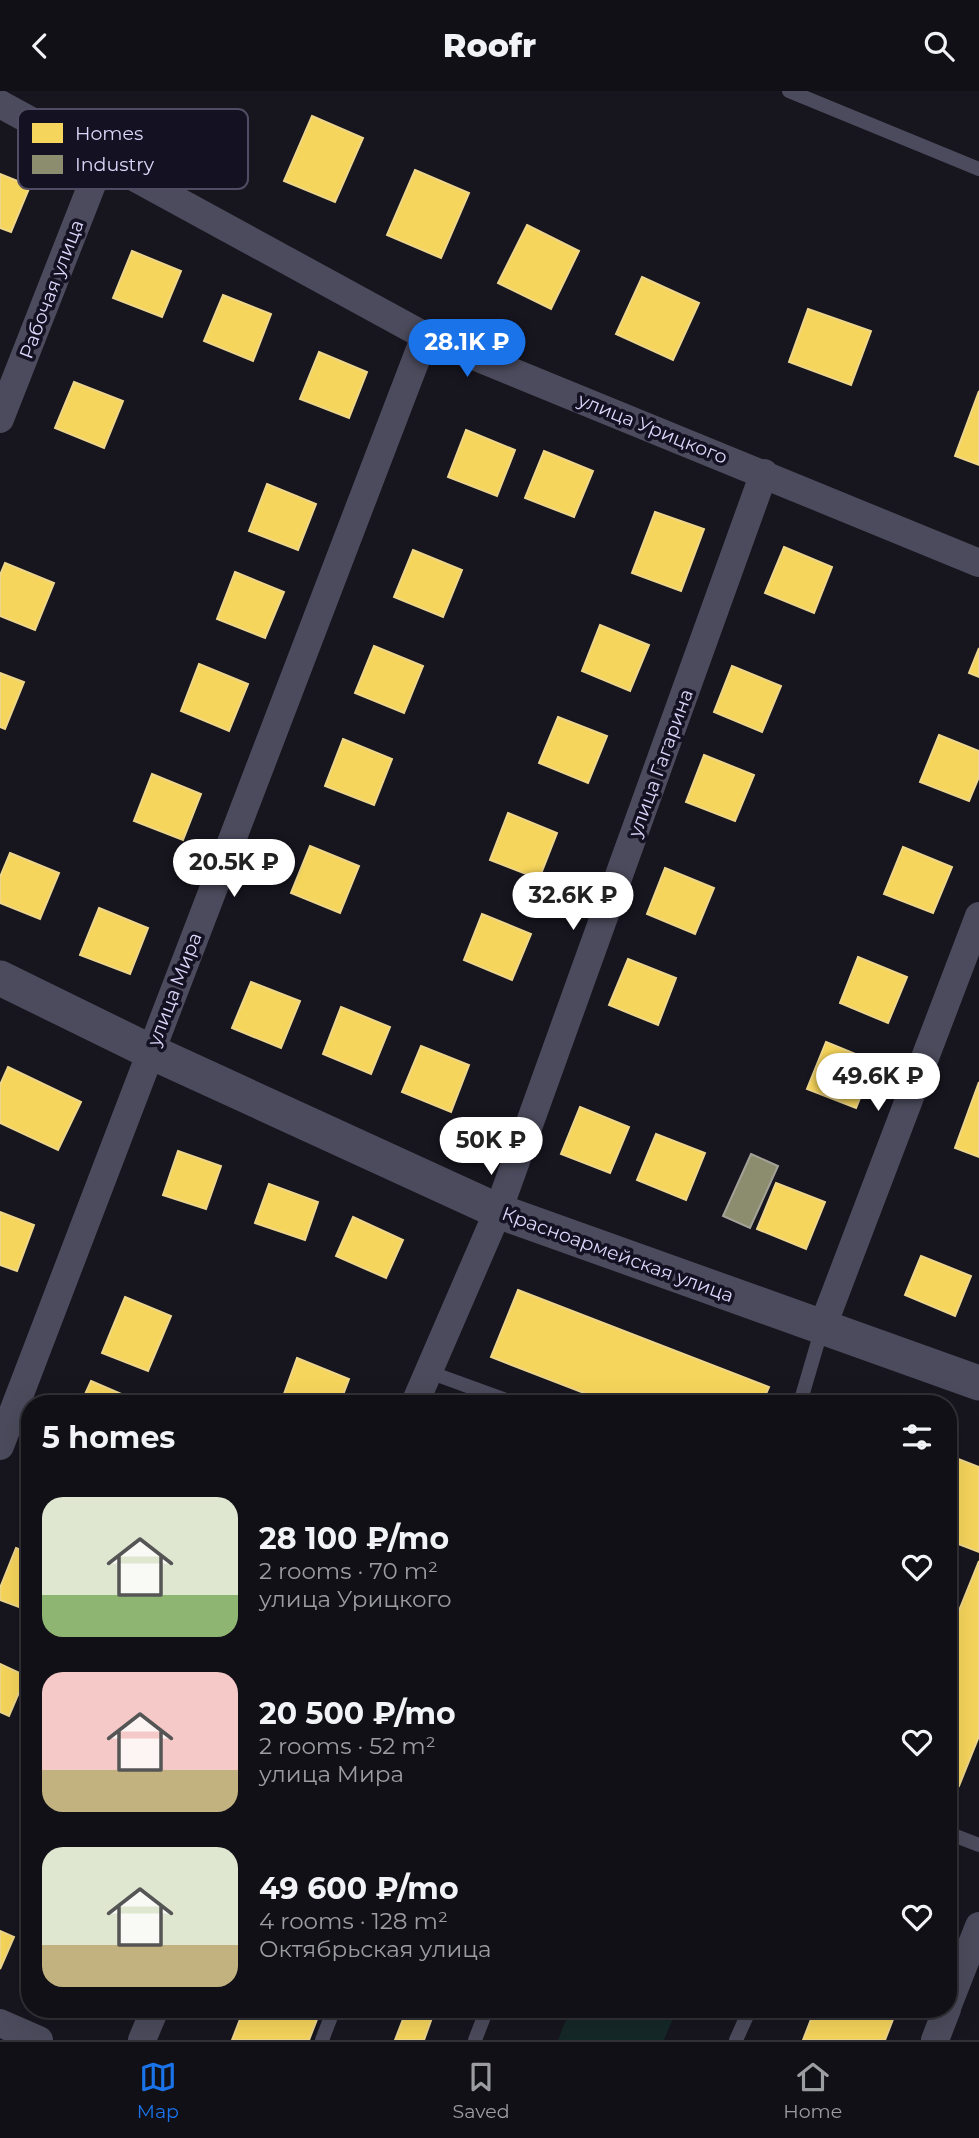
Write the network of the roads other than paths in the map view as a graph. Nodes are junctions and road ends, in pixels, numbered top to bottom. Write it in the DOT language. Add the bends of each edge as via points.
graph roads {
  1 [pos="789,91"];
  2 [pos="0,104"];
  3 [pos="18,114"];
  4 [pos="979,169"];
  5 [pos="90,189"];
  6 [pos="157,189"];
  7 [pos="425,336"];
  8 [pos="0,419"];
  9 [pos="764,473"];
  10 [pos="979,563"];
  11 [pos="979,916"];
  12 [pos="0,978"];
  13 [pos="149,1051"];
  14 [pos="498,1211"];
  15 [pos="822,1328"];
  16 [pos="429,1372"];
  17 [pos="979,1383"];
  18 [pos="419,1395"];
  19 [pos="492,1395"];
  20 [pos="802,1395"];
  21 [pos="0,1446"];
  22 [pos="957,1836"];
  23 [pos="979,1845"];
  24 [pos="979,1926"];
  25 [pos="957,1983"];
  26 [pos="151,2018"];
  27 [pos="331,2018"];
  28 [pos="484,2018"];
  29 [pos="746,2018"];
  30 [pos="944,2018"];
  31 [pos="0,2023"];
  32 [pos="39,2040"];
  33 [pos="142,2040"];
  34 [pos="323,2040"];
  35 [pos="475,2040"];
  36 [pos="736,2040"];
  37 [pos="935,2040"];
  1 -- 4 [label="lane"];
  2 -- 3 [label="street, улица Урицкого"];
  5 -- 8 [label="street, Рабочая улица"];
  6 -- 7 [label="street, улица Урицкого"];
  7 -- 9 [label="street, улица Урицкого"];
  7 -- 13 [label="street, улица Мира"];
  9 -- 10 [label="street, улица Урицкого"];
  9 -- 14 [label="street, улица Гагарина"];
  11 -- 15 [label="street"];
  12 -- 13 [label="street, Красноармейская улица"];
  13 -- 14 [label="street, Красноармейская улица"];
  13 -- 21 [label="street, улица Мира"];
  14 -- 15 [label="street, Красноармейская улица"];
  14 -- 16 [label="street, улица Гагарина"];
  15 -- 17 [label="street, Красноармейская улица"];
  15 -- 20 [label="lane"];
  16 -- 18 [label="street, улица Гагарина"];
  16 -- 19 [label="lane"];
  22 -- 23 [label="lane"];
  24 -- 25 [label="street"];
  26 -- 33 [label="street"];
  27 -- 34 [label="lane"];
  28 -- 35 [label="lane"];
  29 -- 36 [label="lane"];
  30 -- 37 [label="street"];
  31 -- 32 [label="street"];
}
